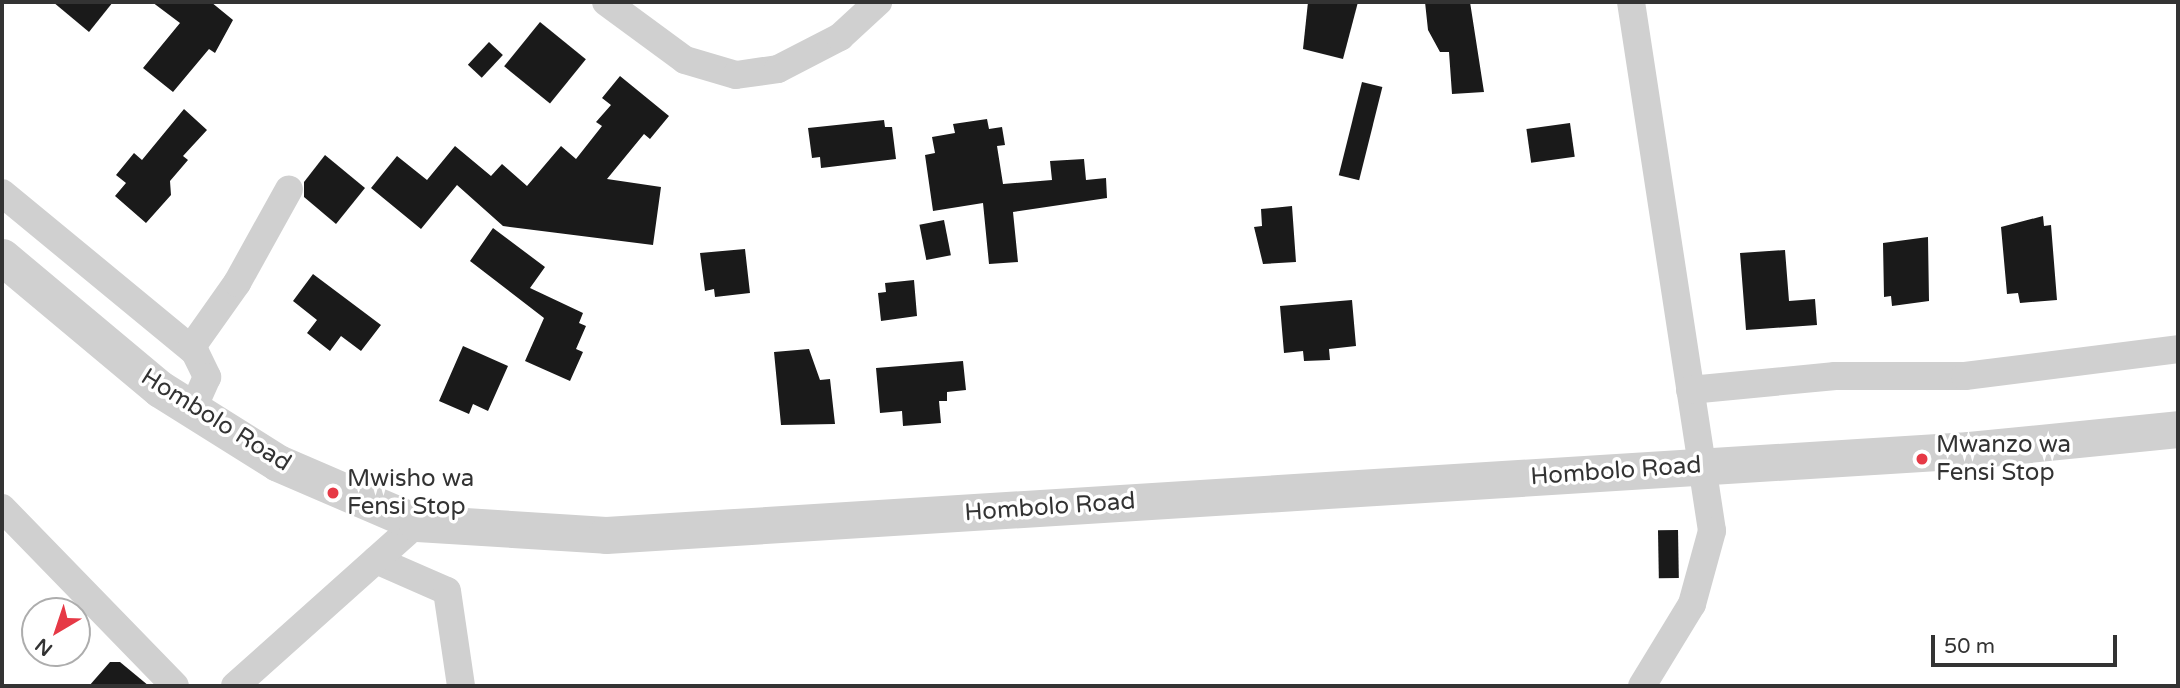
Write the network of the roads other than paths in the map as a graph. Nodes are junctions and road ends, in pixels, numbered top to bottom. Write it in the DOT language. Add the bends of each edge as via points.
graph roads {
  1 [pos="606,2"];
  2 [pos="878,2"];
  3 [pos="1632,2"];
  4 [pos="289,189"];
  5 [pos="2,193"];
  6 [pos="2,257"];
  7 [pos="191,348"];
  8 [pos="2178,349"];
  9 [pos="1690,390"];
  10 [pos="193,410"];
  11 [pos="2178,429"];
  12 [pos="1703,465"];
  13 [pos="2,509"];
  14 [pos="416,523"];
  15 [pos="376,560"];
  16 [pos="175,686"];
  17 [pos="235,686"];
  18 [pos="461,686"];
  19 [pos="1642,686"];
  1 -- 2 [label="street" via="685,60 736,75 778,69 840,37"];
  3 -- 9 [label="street" via="1676,267"];
  4 -- 7 [label="street" via="242,275"];
  5 -- 7 [label="street"];
  6 -- 10 [label="street, Hombolo Road"];
  7 -- 10 [label="street" via="207,377"];
  8 -- 9 [label="street" via="1965,376 1835,376"];
  9 -- 12 [label="street"];
  10 -- 14 [label="street, Hombolo Road" via="278,463"];
  11 -- 12 [label="street, Hombolo Road" via="1969,450"];
  12 -- 14 [label="street, Hombolo Road" via="606,535"];
  12 -- 19 [label="street" via="1712,531 1706,565 1666,655"];
  13 -- 16 [label="street"];
  14 -- 15 [label="street"];
  15 -- 17 [label="street"];
  15 -- 18 [label="street" via="447,591"];
}
